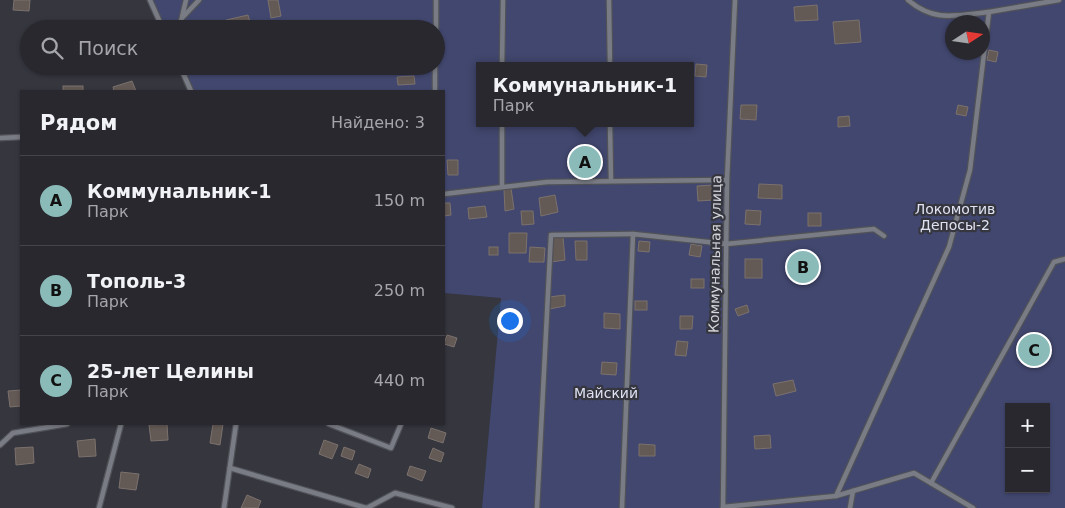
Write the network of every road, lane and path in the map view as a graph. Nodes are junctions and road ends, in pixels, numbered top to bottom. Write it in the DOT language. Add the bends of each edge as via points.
graph roads {
  1 [pos="150,0"];
  2 [pos="186,0"];
  3 [pos="199,0"];
  4 [pos="436,0"];
  5 [pos="503,0"];
  6 [pos="609,0"];
  7 [pos="735,0"];
  8 [pos="908,0"];
  9 [pos="1059,0"];
  10 [pos="990,12"];
  11 [pos="182,18"];
  12 [pos="159,20"];
  13 [pos="436,20"];
  14 [pos="502,62"];
  15 [pos="610,62"];
  16 [pos="184,75"];
  17 [pos="435,75"];
  18 [pos="191,90"];
  19 [pos="435,90"];
  20 [pos="502,127"];
  21 [pos="610,127"];
  22 [pos="20,137"];
  23 [pos="0,138"];
  24 [pos="727,180"];
  25 [pos="611,181"];
  26 [pos="502,186"];
  27 [pos="445,194"];
  28 [pos="633,234"];
  29 [pos="884,236"];
  30 [pos="726,244"];
  31 [pos="1065,259"];
  32 [pos="62,425"];
  33 [pos="121,425"];
  34 [pos="236,425"];
  35 [pos="332,425"];
  36 [pos="401,425"];
  37 [pos="0,445"];
  38 [pos="230,468"];
  39 [pos="931,483"];
  40 [pos="853,491"];
  41 [pos="836,496"];
  42 [pos="99,508"];
  43 [pos="224,508"];
  44 [pos="366,508"];
  45 [pos="452,508"];
  46 [pos="537,508"];
  47 [pos="622,508"];
  48 [pos="723,508"];
  49 [pos="850,508"];
  50 [pos="973,508"];
  1 -- 12 [label="lane"];
  2 -- 11 [label="lane"];
  3 -- 11 [label="lane"];
  4 -- 13 [label="lane"];
  5 -- 14 [label="lane"];
  6 -- 15 [label="lane"];
  7 -- 24 [label="lane, Коммунальная улица"];
  8 -- 10 [label="lane" via="940,16"];
  9 -- 10 [label="lane"];
  10 -- 41 [label="lane" via="970,170 949,247"];
  16 -- 18 [label="lane"];
  17 -- 19 [label="lane"];
  20 -- 26 [label="lane"];
  21 -- 25 [label="lane"];
  22 -- 23 [label="lane"];
  24 -- 25 [label="lane"];
  24 -- 30 [label="lane, Коммунальная улица"];
  25 -- 26 [label="lane"];
  26 -- 27 [label="lane"];
  28 -- 30 [label="lane"];
  28 -- 46 [label="lane" via="551,235"];
  28 -- 47 [label="lane"];
  29 -- 30 [label="lane" via="874,229"];
  30 -- 48 [label="lane, Коммунальная улица"];
  31 -- 39 [label="lane" via="1054,262"];
  32 -- 37 [label="lane" via="13,433"];
  33 -- 42 [label="lane"];
  34 -- 38 [label="lane"];
  35 -- 36 [label="lane" via="391,448"];
  38 -- 43 [label="lane"];
  38 -- 44 [label="lane"];
  39 -- 40 [label="lane" via="914,472"];
  39 -- 50 [label="lane"];
  40 -- 41 [label="lane"];
  40 -- 49 [label="lane"];
  41 -- 48 [label="lane"];
  44 -- 45 [label="lane" via="395,492"];
}
